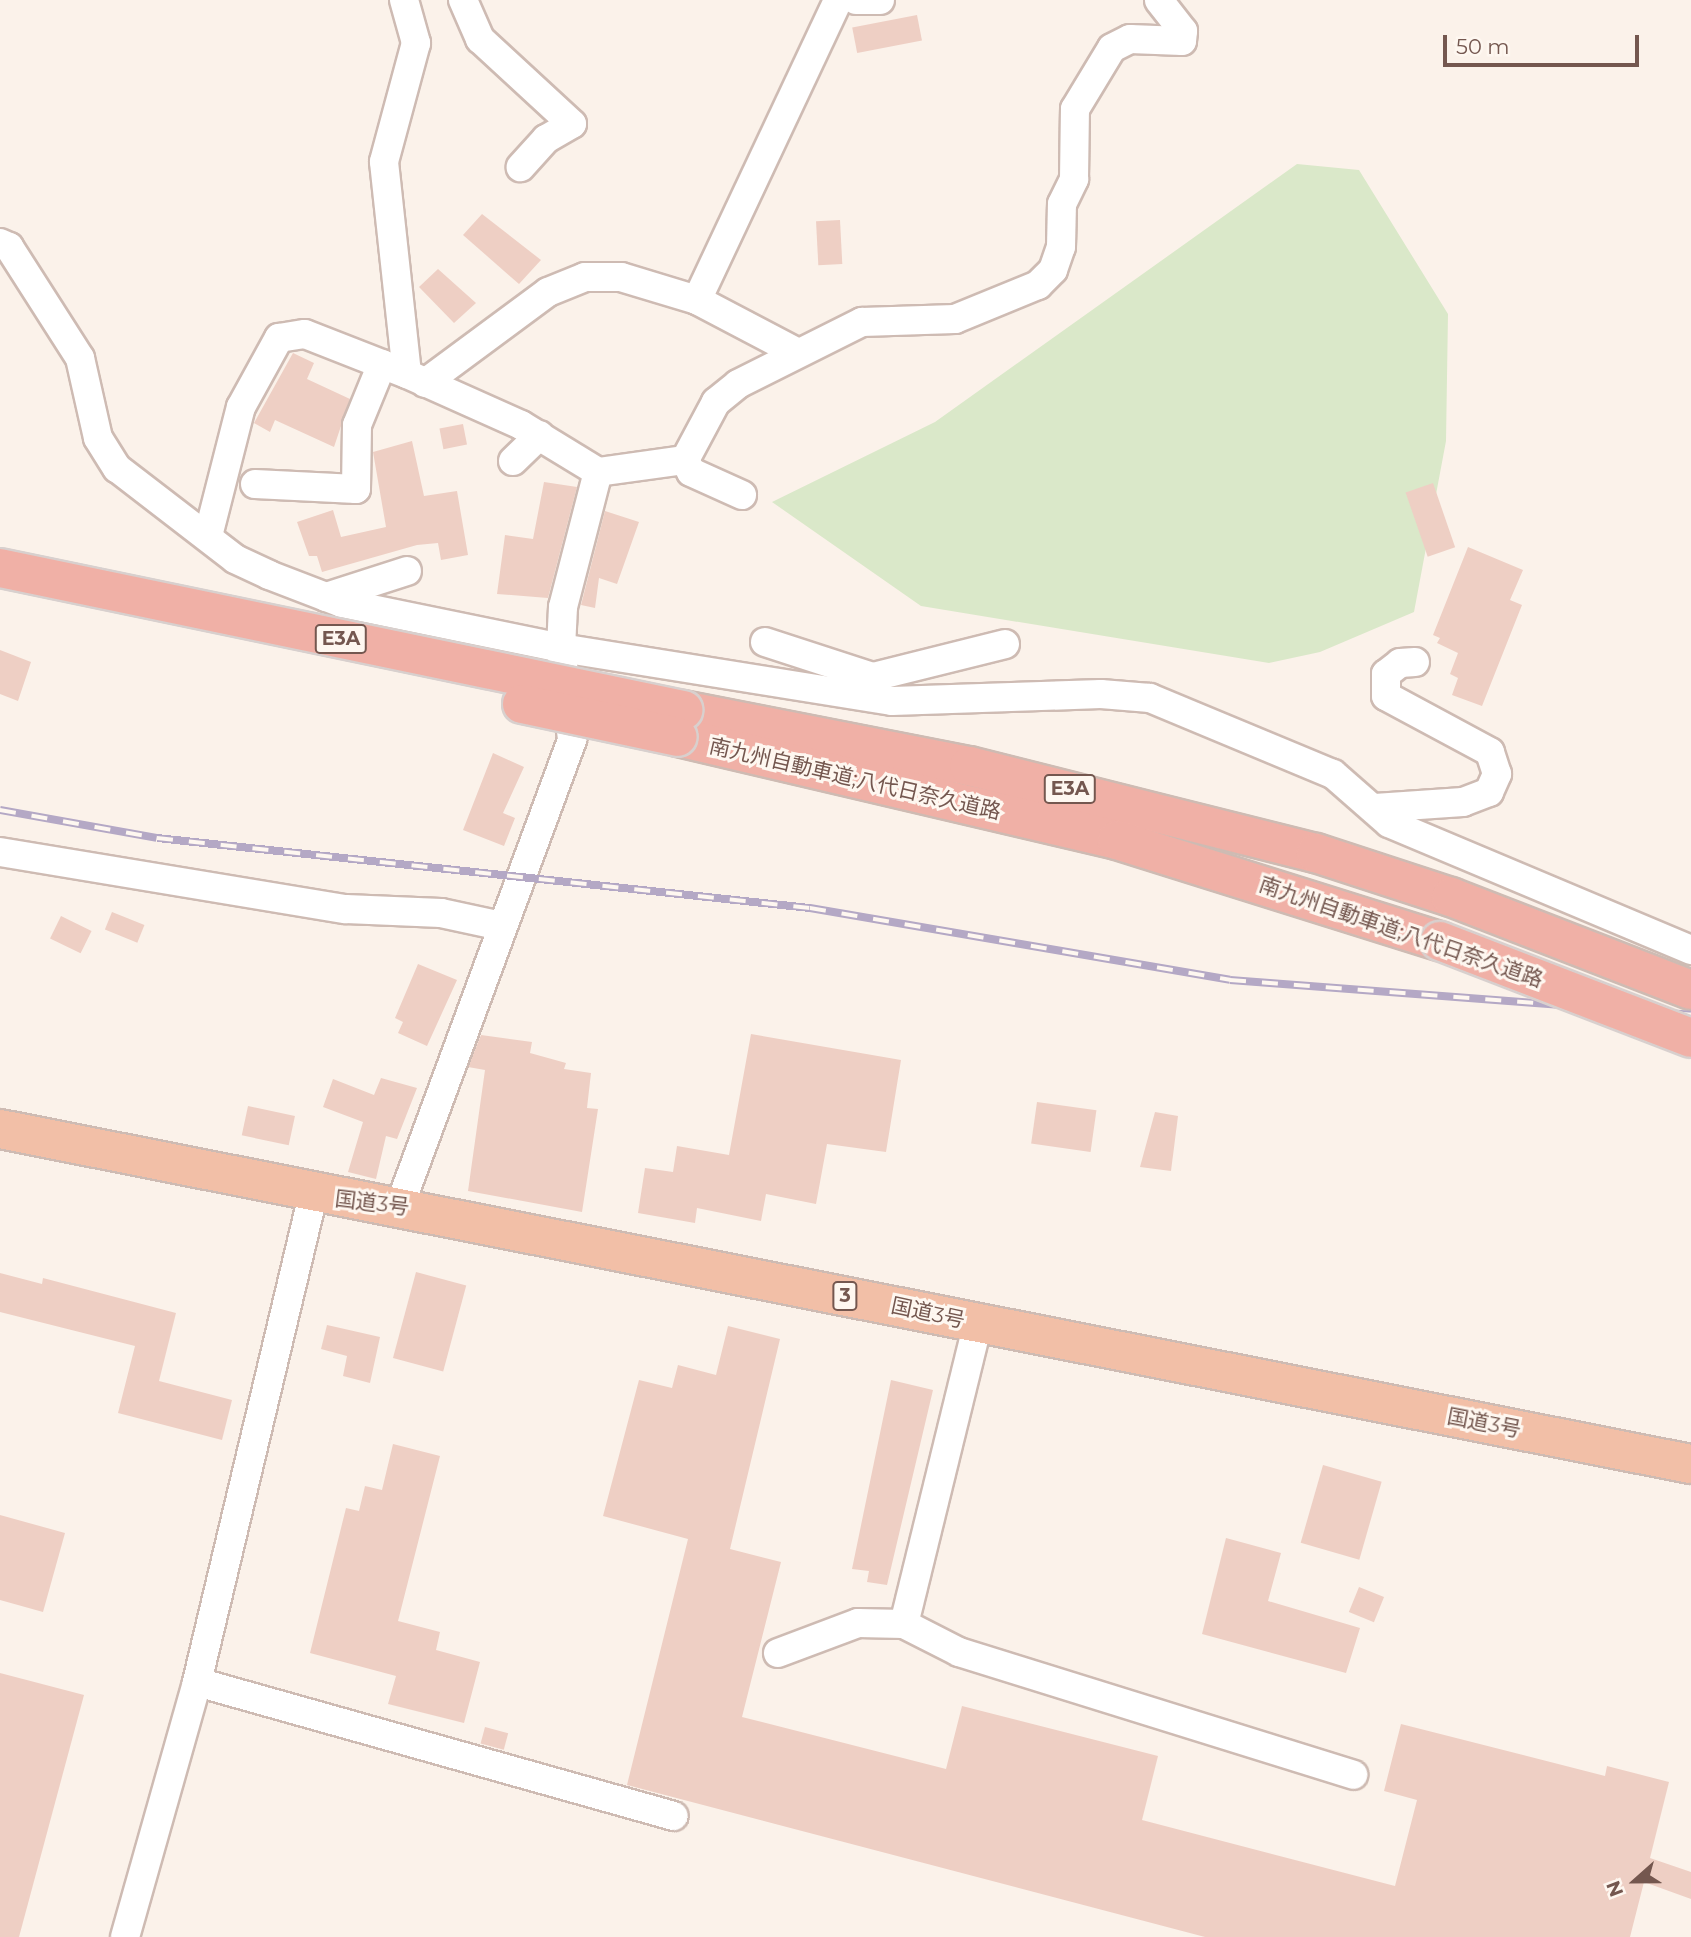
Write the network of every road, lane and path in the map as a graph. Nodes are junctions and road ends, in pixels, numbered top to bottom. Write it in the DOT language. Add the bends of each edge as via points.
graph roads {
  1 [pos="404,0"];
  2 [pos="463,0"];
  3 [pos="838,0"];
  4 [pos="856,0"];
  5 [pos="880,0"];
  6 [pos="1159,0"];
  7 [pos="522,167"];
  8 [pos="0,243"];
  9 [pos="0,274"];
  10 [pos="31,285"];
  11 [pos="697,300"];
  12 [pos="798,353"];
  13 [pos="405,374"];
  14 [pos="540,435"];
  15 [pos="685,460"];
  16 [pos="513,461"];
  17 [pos="598,472"];
  18 [pos="255,484"];
  19 [pos="742,495"];
  20 [pos="208,536"];
  21 [pos="0,568"];
  22 [pos="407,571"];
  23 [pos="0,590"];
  24 [pos="326,597"];
  25 [pos="765,642"];
  26 [pos="1005,644"];
  27 [pos="561,648"];
  28 [pos="1415,662"];
  29 [pos="865,686"];
  30 [pos="680,724"];
  31 [pos="1375,808"];
  32 [pos="0,852"];
  33 [pos="501,926"];
  34 [pos="1691,950"];
  35 [pos="1691,990"];
  36 [pos="1691,1038"];
  37 [pos="0,1129"];
  38 [pos="313,1195"];
  39 [pos="400,1205"];
  40 [pos="978,1323"];
  41 [pos="1691,1464"];
  42 [pos="904,1624"];
  43 [pos="778,1653"];
  44 [pos="197,1682"];
  45 [pos="1353,1775"];
  46 [pos="674,1816"];
  47 [pos="125,1937"];
  1 -- 13 [label="street" via="416,43 384,162"];
  2 -- 7 [label="street" via="480,39 572,124 547,139"];
  3 -- 11 [label="street"];
  4 -- 5 [label="street"];
  6 -- 12 [label="street" via="1182,31 1182,41 1130,39 1112,48 1075,109 1074,179 1062,204 1061,247 1053,270 1038,285 956,319 862,323"];
  8 -- 10 [label="street" via="9,247"];
  9 -- 10 [label="street"];
  10 -- 20 [label="street" via="80,358 97,439 117,468"];
  11 -- 12 [label="street"];
  11 -- 13 [label="street" via="621,277 585,277 548,292"];
  12 -- 15 [label="street" via="738,384 716,402"];
  13 -- 14 [label="street"];
  13 -- 18 [label="street" via="357,425 356,489"];
  13 -- 20 [label="street" via="305,334 279,338 241,407"];
  14 -- 16 [label="street"];
  14 -- 17 [label="street"];
  15 -- 17 [label="street"];
  15 -- 19 [label="street" via="691,472"];
  17 -- 27 [label="street" via="563,607"];
  20 -- 24 [label="street" via="248,577"];
  21 -- 30 [label="highway, 南九州自動車道;八代日奈久道路 / E3A, bridge"];
  22 -- 24 [label="street"];
  23 -- 30 [label="highway, 南九州自動車道;八代日奈久道路 / E3A, bridge"];
  24 -- 27 [label="street"];
  25 -- 29 [label="street"];
  26 -- 29 [label="street"];
  27 -- 29 [label="street"];
  27 -- 33 [label="street" via="572,739"];
  28 -- 31 [label="street" via="1400,663 1386,674 1387,696 1490,752 1497,774 1489,792 1462,802"];
  29 -- 31 [label="street" via="892,701 1101,694 1150,698 1301,758 1333,774"];
  30 -- 35 [label="highway, 南九州自動車道;八代日奈久道路 / E3A" via="1123,801 1315,853 1451,897"];
  30 -- 36 [label="highway, 南九州自動車道;八代日奈久道路 / E3A, bridge" via="1117,840 1440,941"];
  31 -- 34 [label="street" via="1389,823"];
  32 -- 33 [label="street" via="346,909 441,913"];
  33 -- 39 [label="street"];
  37 -- 38 [label="highway, 国道3号 / 3"];
  38 -- 39 [label="highway, 国道3号 / 3"];
  38 -- 44 [label="street"];
  39 -- 40 [label="highway, 国道3号 / 3"];
  40 -- 41 [label="highway, 国道3号 / 3"];
  40 -- 42 [label="street"];
  42 -- 43 [label="street" via="858,1623"];
  42 -- 45 [label="street" via="959,1652"];
  44 -- 46 [label="street"];
  44 -- 47 [label="street"];
}
